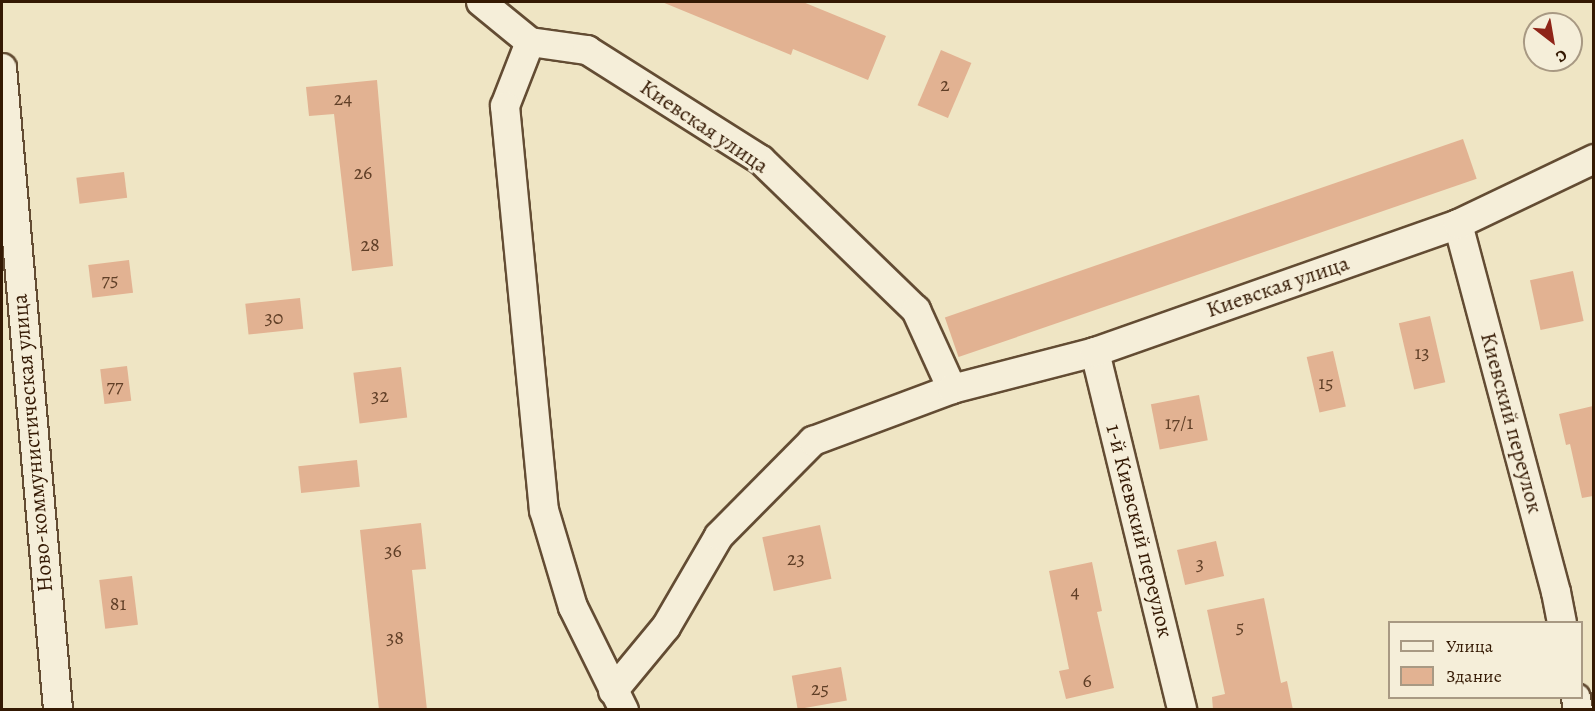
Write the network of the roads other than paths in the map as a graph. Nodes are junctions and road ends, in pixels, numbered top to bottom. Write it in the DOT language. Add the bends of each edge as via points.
graph roads {
  1 [pos="481,2"];
  2 [pos="530,42"];
  3 [pos="2,69"];
  4 [pos="1593,159"];
  5 [pos="1458,224"];
  6 [pos="1095,352"];
  7 [pos="952,389"];
  8 [pos="1562,621"];
  9 [pos="618,700"];
  10 [pos="58,710"];
  11 [pos="1182,710"];
  1 -- 2 [label="street"];
  2 -- 7 [label="street, Киевская улица" via="587,50 760,160 916,310"];
  2 -- 9 [label="street" via="505,106 544,510 573,607"];
  3 -- 10 [label="street, Ново-коммунистическая улица"];
  4 -- 5 [label="street, Киевская улица"];
  5 -- 6 [label="street, Киевская улица"];
  5 -- 8 [label="street, Киевский переулок"];
  6 -- 7 [label="street, Киевская улица"];
  6 -- 11 [label="street, 1-й Киевский переулок"];
  7 -- 9 [label="street, Киевская улица" via="813,441 719,536"];
}
